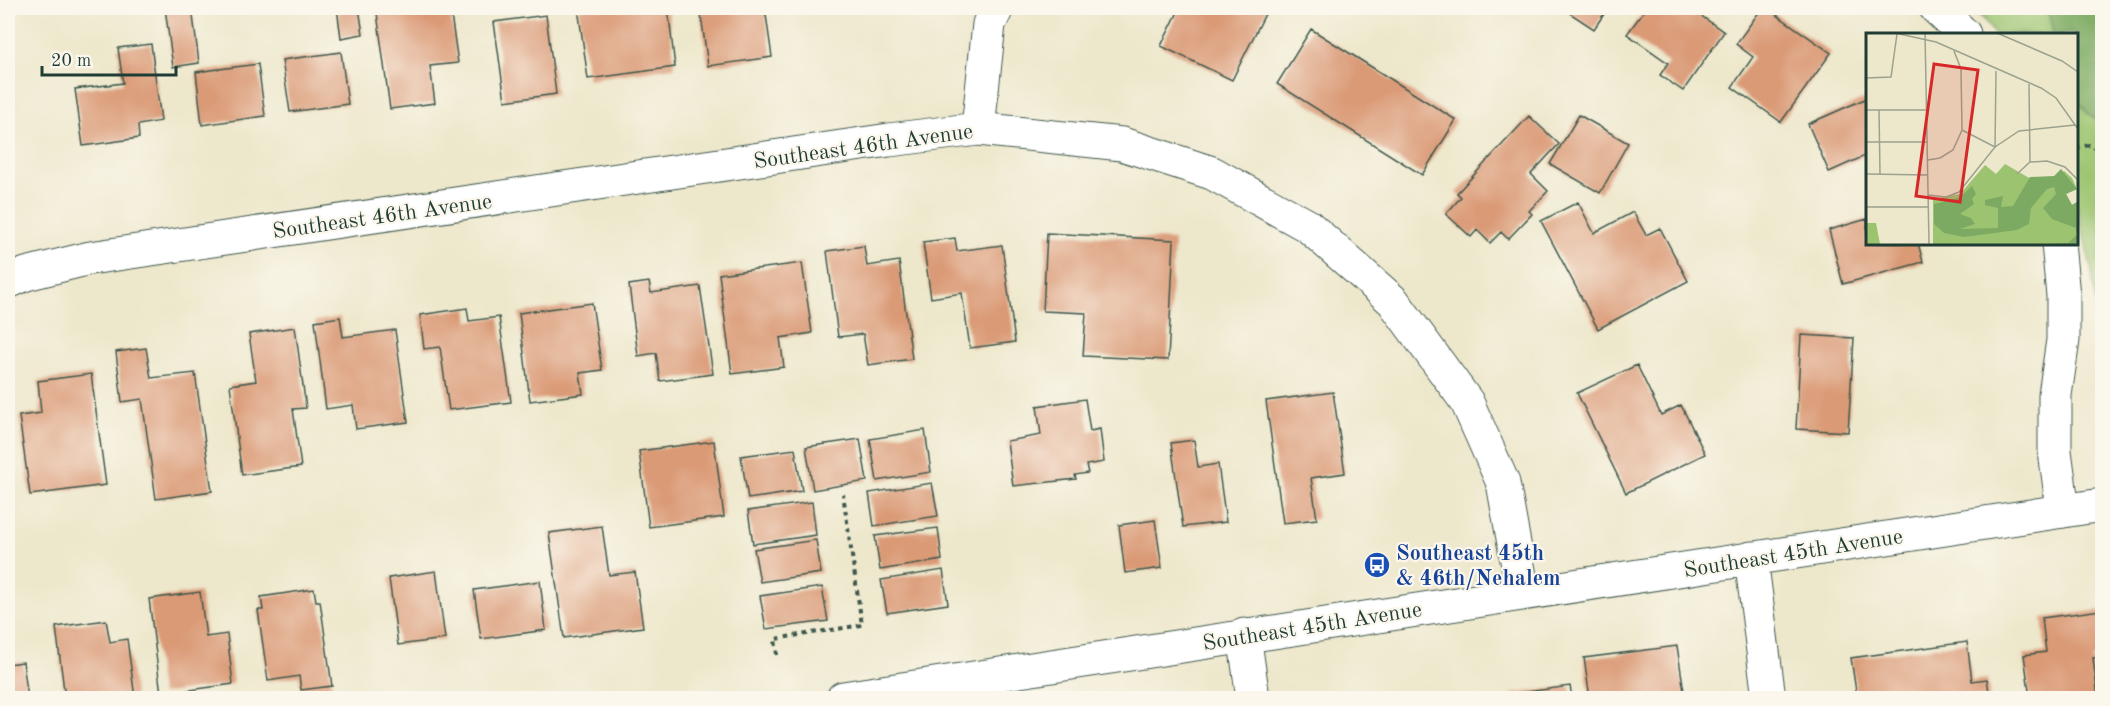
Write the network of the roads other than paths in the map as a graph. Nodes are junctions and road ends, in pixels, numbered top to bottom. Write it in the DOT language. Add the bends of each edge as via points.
graph roads {
  1 [pos="997,8"];
  2 [pos="1936,8"];
  3 [pos="1963,33"];
  4 [pos="978,129"];
  5 [pos="2058,244"];
  6 [pos="8,282"];
  7 [pos="2103,505"];
  8 [pos="2063,511"];
  9 [pos="1751,558"];
  10 [pos="1523,593"];
  11 [pos="1244,635"];
  12 [pos="843,699"];
  13 [pos="1253,699"];
  14 [pos="1769,699"];
  1 -- 4 [label="street" via="989,24"];
  2 -- 3 [label="street"];
  4 -- 6 [label="street, Southeast 46th Avenue" via="90,258"];
  4 -- 10 [label="street, Southeast 46th Avenue" via="1122,144 1212,174 1308,226 1393,301 1467,402 1503,483"];
  5 -- 8 [label="street" via="2063,340 2055,395 2055,451"];
  7 -- 8 [label="street, Southeast 45th Avenue"];
  8 -- 9 [label="street, Southeast 45th Avenue"];
  9 -- 10 [label="street, Southeast 45th Avenue"];
  9 -- 14 [label="street"];
  10 -- 11 [label="street, Southeast 45th Avenue"];
  11 -- 12 [label="street, Southeast 45th Avenue"];
  11 -- 13 [label="street"];
}
